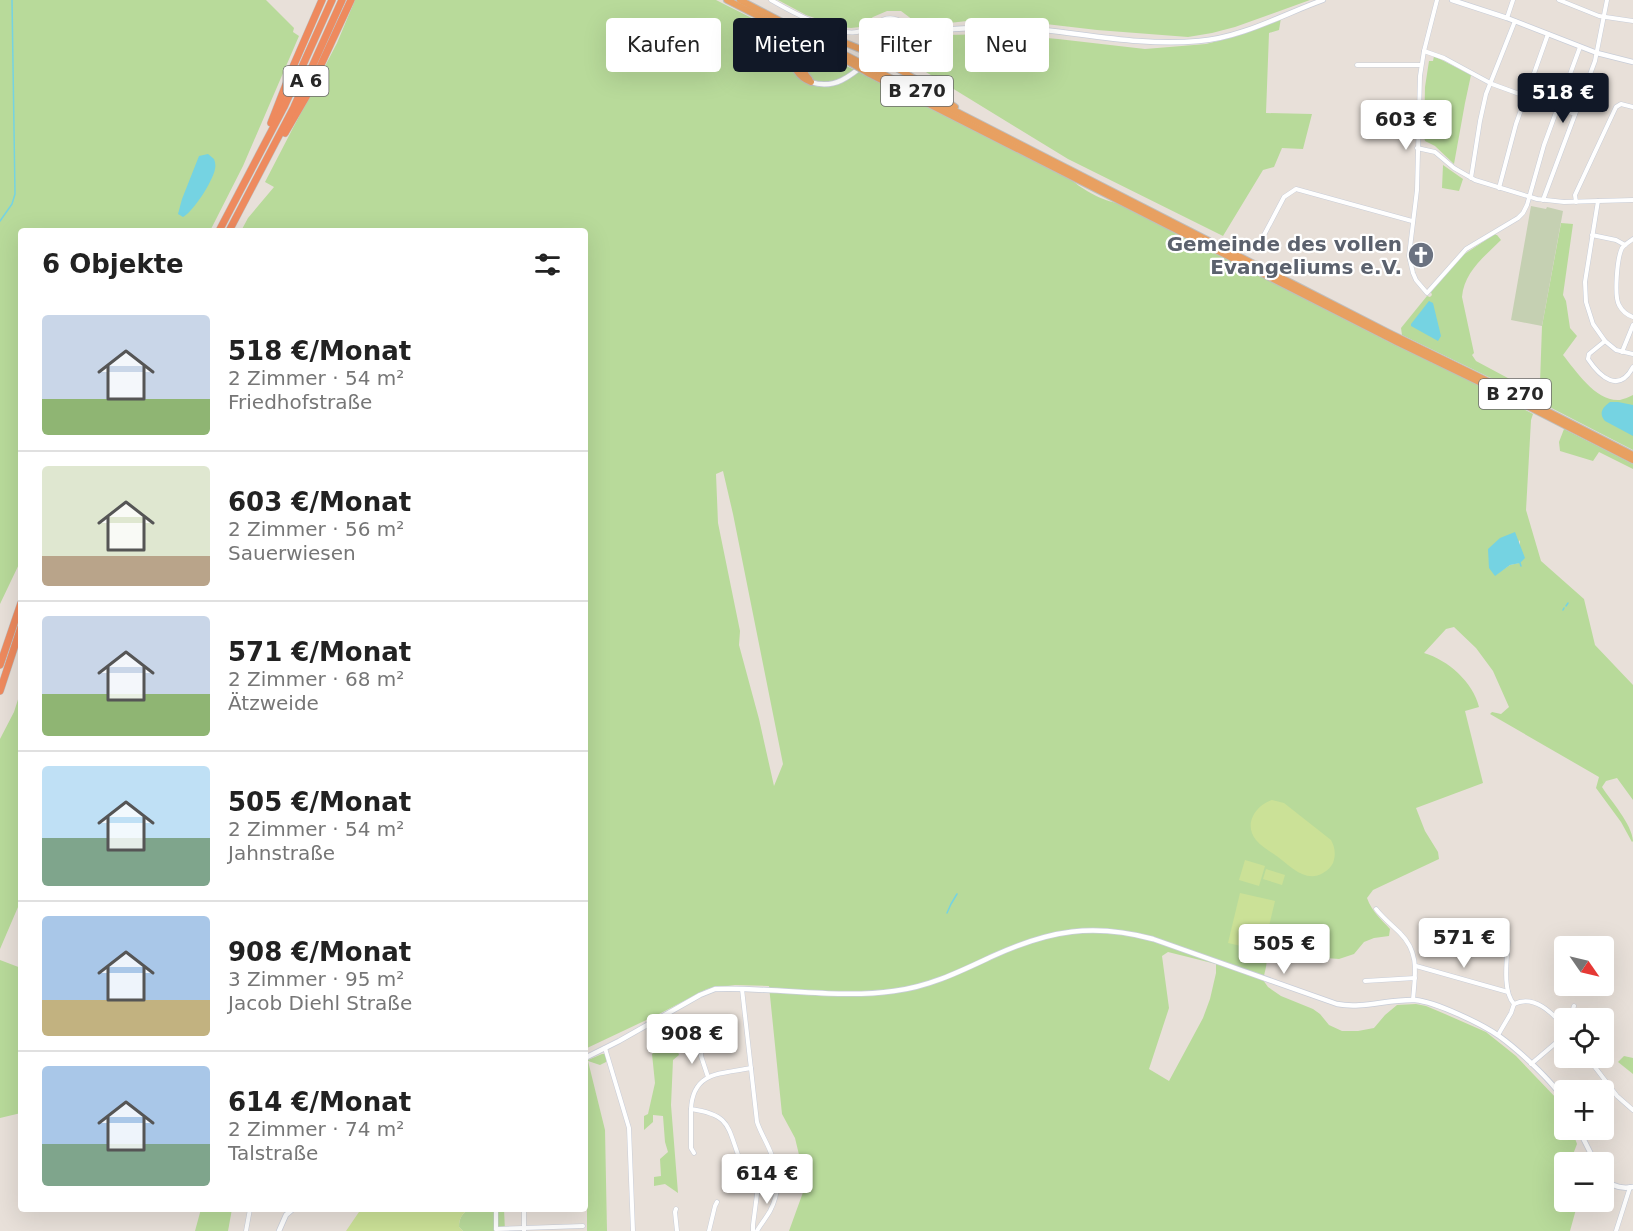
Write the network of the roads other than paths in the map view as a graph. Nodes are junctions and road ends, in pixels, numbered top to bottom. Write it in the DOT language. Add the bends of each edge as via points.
graph roads {
  1 [pos="322,0"];
  2 [pos="332,0"];
  3 [pos="342,0"];
  4 [pos="351,0"];
  5 [pos="728,0"];
  6 [pos="740,0"];
  7 [pos="771,0"];
  8 [pos="1323,0"];
  9 [pos="1437,0"];
  10 [pos="1452,0"];
  11 [pos="1513,0"];
  12 [pos="1559,0"];
  13 [pos="1607,0"];
  14 [pos="1567,2"];
  15 [pos="1604,16"];
  16 [pos="762,18"];
  17 [pos="775,18"];
  18 [pos="1507,18"];
  19 [pos="1515,21"];
  20 [pos="1633,21"];
  21 [pos="953,30"];
  22 [pos="859,32"];
  23 [pos="1548,34"];
  24 [pos="1580,47"];
  25 [pos="1424,51"];
  26 [pos="1597,53"];
  27 [pos="847,58"];
  28 [pos="847,59"];
  29 [pos="853,62"];
  30 [pos="1633,62"];
  31 [pos="859,65"];
  32 [pos="1357,65"];
  33 [pos="1421,65"];
  34 [pos="859,68"];
  35 [pos="797,72"];
  36 [pos="804,72"];
  37 [pos="873,72"];
  38 [pos="873,72"];
  39 [pos="903,72"];
  40 [pos="811,82"];
  41 [pos="1490,83"];
  42 [pos="1526,96"];
  43 [pos="1557,107"];
  44 [pos="1633,107"];
  45 [pos="961,113"];
  46 [pos="1575,114"];
  47 [pos="267,140"];
  48 [pos="1417,148"];
  49 [pos="267,160"];
  50 [pos="1471,178"];
  51 [pos="1499,188"];
  52 [pos="1529,196"];
  53 [pos="1543,200"];
  54 [pos="1633,200"];
  55 [pos="1598,201"];
  56 [pos="1575,202"];
  57 [pos="1412,221"];
  58 [pos="221,228"];
  59 [pos="231,228"];
  60 [pos="1593,235"];
  61 [pos="1264,236"];
  62 [pos="1633,239"];
  63 [pos="1625,245"];
  64 [pos="1633,317"];
  65 [pos="1633,325"];
  66 [pos="1388,335"];
  67 [pos="1398,340"];
  68 [pos="1605,341"];
  69 [pos="1622,352"];
  70 [pos="1633,354"];
  71 [pos="1633,367"];
  72 [pos="1633,455"];
  73 [pos="1633,460"];
  74 [pos="18,611"];
  75 [pos="18,636"];
  76 [pos="0,665"];
  77 [pos="0,691"];
  78 [pos="1376,909"];
  79 [pos="1508,941"];
  80 [pos="1416,966"];
  81 [pos="1415,978"];
  82 [pos="1365,981"];
  83 [pos="742,989"];
  84 [pos="1508,992"];
  85 [pos="1413,1000"];
  86 [pos="1514,1004"];
  87 [pos="1554,1016"];
  88 [pos="1498,1035"];
  89 [pos="1554,1044"];
  90 [pos="605,1048"];
  91 [pos="701,1050"];
  92 [pos="588,1056"];
  93 [pos="1531,1064"];
  94 [pos="751,1068"];
  95 [pos="1596,1068"];
  96 [pos="708,1077"];
  97 [pos="1554,1086"];
  98 [pos="691,1108"];
  99 [pos="1633,1110"];
  100 [pos="694,1153"];
  101 [pos="740,1163"];
  102 [pos="759,1179"];
  103 [pos="1614,1186"];
  104 [pos="1632,1187"];
  105 [pos="717,1202"];
  106 [pos="676,1209"];
  107 [pos="249,1212"];
  108 [pos="288,1212"];
  109 [pos="496,1212"];
  110 [pos="524,1212"];
  111 [pos="584,1226"];
  112 [pos="568,1229"];
  113 [pos="496,1230"];
  114 [pos="524,1230"];
  115 [pos="246,1231"];
  116 [pos="279,1231"];
  117 [pos="633,1231"];
  118 [pos="677,1231"];
  119 [pos="709,1231"];
  120 [pos="755,1231"];
  121 [pos="1616,1231"];
  1 -- 47 [label="highway, A 6"];
  2 -- 47 [label="highway, A 6"];
  3 -- 49 [label="highway, A 6"];
  4 -- 49 [label="highway" via="306,97"];
  5 -- 16 [label="highway, B 270"];
  6 -- 17 [label="highway, B 270"];
  7 -- 22 [label="street" via="816,22"];
  8 -- 21 [label="street" via="1251,28 1201,41 1146,42 1012,27"];
  9 -- 25 [label="street"];
  10 -- 18 [label="street"];
  11 -- 18 [label="street"];
  12 -- 14 [label="street"];
  13 -- 15 [label="street"];
  14 -- 15 [label="street"];
  15 -- 20 [label="street"];
  15 -- 26 [label="street"];
  18 -- 19 [label="street"];
  19 -- 23 [label="street"];
  19 -- 41 [label="street"];
  23 -- 24 [label="street"];
  23 -- 42 [label="street"];
  24 -- 26 [label="street"];
  24 -- 43 [label="street"];
  25 -- 33 [label="street"];
  25 -- 41 [label="street"];
  26 -- 30 [label="street"];
  26 -- 46 [label="street"];
  27 -- 29 [label="highway, B 270"];
  28 -- 29 [label="highway, B 270"];
  29 -- 31 [label="highway, B 270, bridge"];
  32 -- 33 [label="street"];
  33 -- 48 [label="street"];
  34 -- 40 [label="street" via="841,82"];
  35 -- 40 [label="highway"];
  36 -- 40 [label="highway"];
  37 -- 45 [label="highway, B 270"];
  38 -- 66 [label="highway, B 270"];
  39 -- 45 [label="highway"];
  41 -- 42 [label="street"];
  41 -- 50 [label="street"];
  42 -- 43 [label="street"];
  42 -- 51 [label="street"];
  43 -- 46 [label="street"];
  43 -- 52 [label="street"];
  44 -- 56 [label="street" via="1616,107"];
  45 -- 66 [label="highway, B 270"];
  46 -- 53 [label="street"];
  47 -- 58 [label="highway, A 6"];
  48 -- 50 [label="street" via="1435,152"];
  48 -- 57 [label="street"];
  49 -- 59 [label="highway, A 6"];
  50 -- 51 [label="street"];
  51 -- 52 [label="street"];
  52 -- 53 [label="street"];
  52 -- 57 [label="street" via="1521,216 1466,249 1427,293 1416,280 1410,262"];
  53 -- 56 [label="street"];
  54 -- 55 [label="street"];
  55 -- 56 [label="street"];
  55 -- 60 [label="street"];
  57 -- 61 [label="street" via="1296,189 1284,197"];
  60 -- 63 [label="street"];
  60 -- 68 [label="street" via="1585,297 1590,317"];
  62 -- 63 [label="street"];
  63 -- 64 [label="street" via="1619,258 1617,300 1622,310"];
  65 -- 69 [label="street"];
  66 -- 67 [label="highway, B 270"];
  67 -- 72 [label="highway, B 270"];
  67 -- 73 [label="highway, B 270"];
  68 -- 69 [label="street"];
  68 -- 71 [label="street" via="1588,358 1606,378 1614,382 1623,380"];
  69 -- 70 [label="street"];
  74 -- 76 [label="highway"];
  75 -- 77 [label="highway"];
  78 -- 80 [label="street" via="1406,940"];
  79 -- 84 [label="street"];
  80 -- 81 [label="street"];
  80 -- 84 [label="street"];
  81 -- 82 [label="street"];
  81 -- 85 [label="street"];
  83 -- 85 [label="street" via="899,991 939,980 1056,934 1113,931 1159,941 1341,1005"];
  83 -- 90 [label="street" via="705,993"];
  83 -- 94 [label="street"];
  84 -- 86 [label="street"];
  85 -- 88 [label="street" via="1448,1010"];
  86 -- 87 [label="street" via="1522,1001 1540,1005"];
  86 -- 88 [label="street"];
  88 -- 93 [label="street"];
  89 -- 93 [label="street"];
  90 -- 92 [label="street"];
  90 -- 117 [label="street" via="629,1128"];
  91 -- 96 [label="street"];
  93 -- 97 [label="street"];
  94 -- 96 [label="street"];
  94 -- 120 [label="street" via="757,1122 778,1176 770,1210"];
  95 -- 99 [label="street"];
  96 -- 98 [label="street" via="694,1091"];
  98 -- 100 [label="street"];
  98 -- 101 [label="street" via="722,1118"];
  102 -- 120 [label="street"];
  103 -- 104 [label="street"];
  104 -- 121 [label="street"];
  105 -- 119 [label="street"];
  106 -- 118 [label="street"];
  107 -- 115 [label="street"];
  108 -- 116 [label="street"];
  109 -- 113 [label="street"];
  110 -- 114 [label="street"];
  111 -- 112 [label="street"];
  112 -- 114 [label="street"];
  113 -- 114 [label="street"];
}
